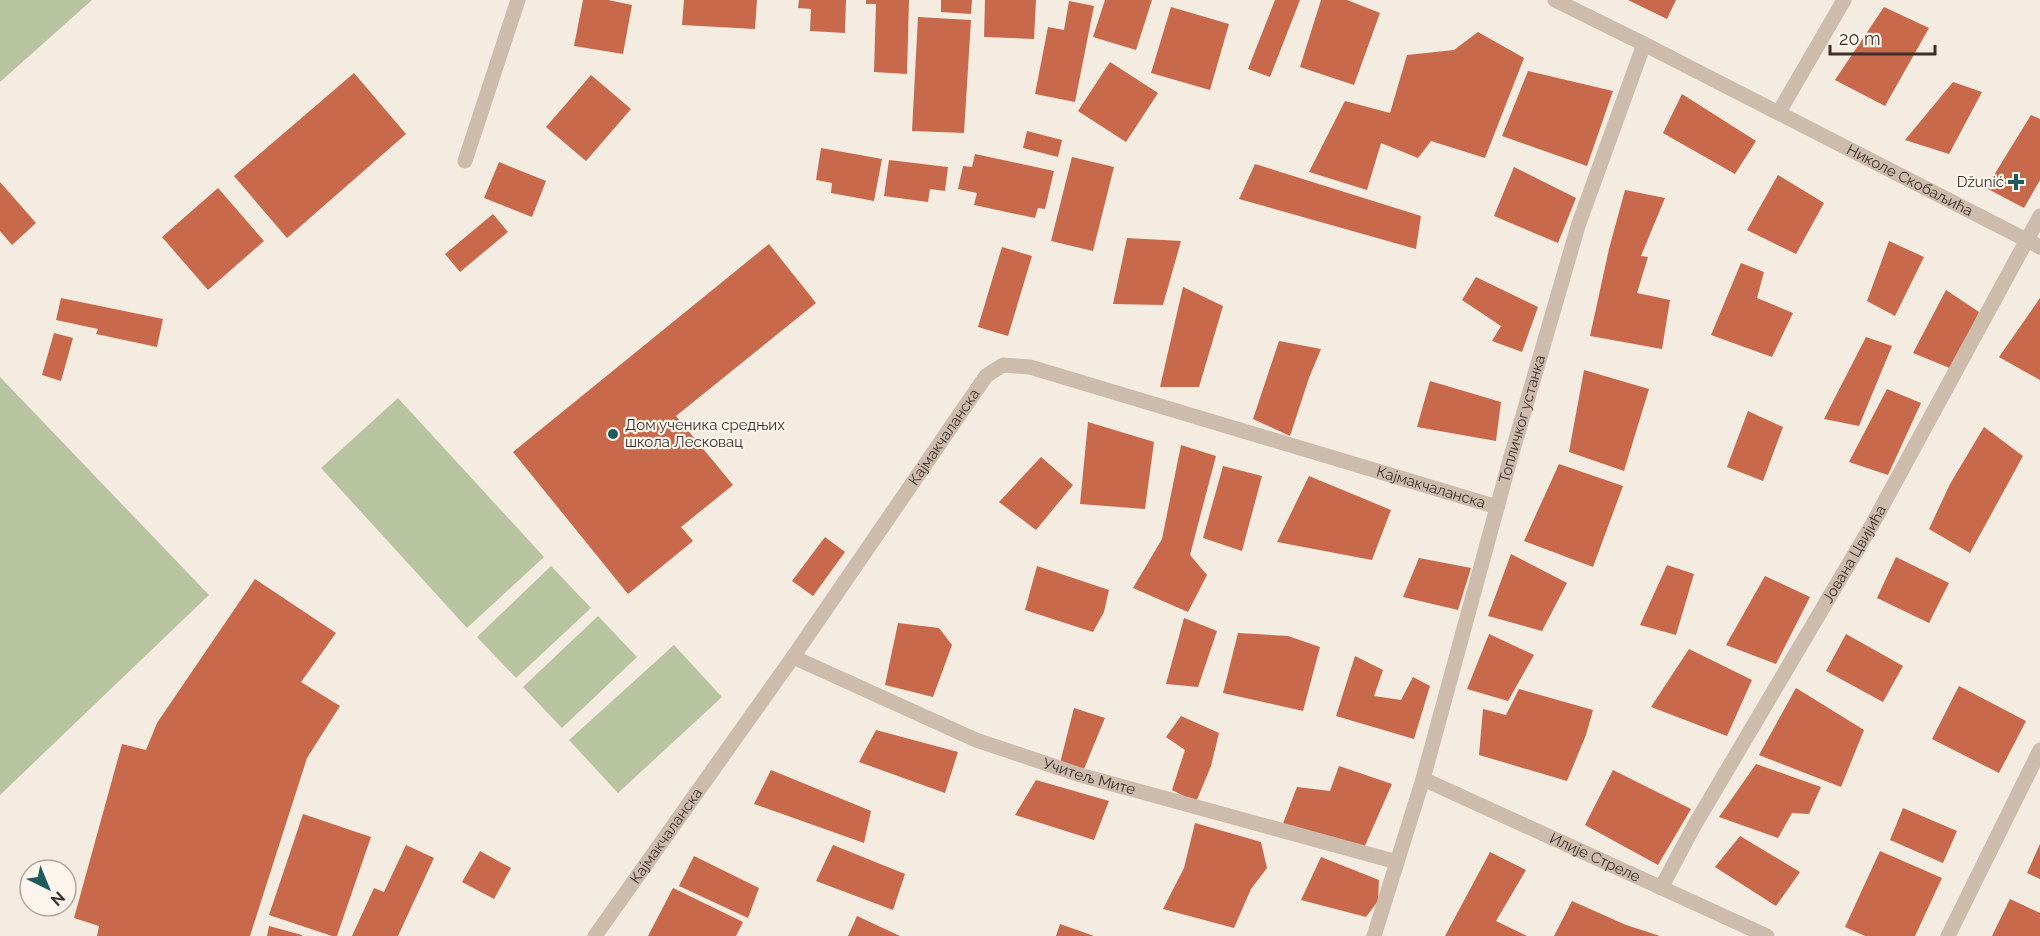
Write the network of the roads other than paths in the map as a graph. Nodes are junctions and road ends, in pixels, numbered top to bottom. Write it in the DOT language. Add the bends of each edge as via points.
graph roads {
  1 [pos="518,0"];
  2 [pos="1555,0"];
  3 [pos="1844,0"];
  4 [pos="1644,44"];
  5 [pos="1779,112"];
  6 [pos="465,161"];
  7 [pos="2040,216"];
  8 [pos="2033,243"];
  9 [pos="1497,507"];
  10 [pos="793,657"];
  11 [pos="2040,750"];
  12 [pos="1423,779"];
  13 [pos="1397,862"];
  14 [pos="1661,888"];
  15 [pos="595,936"];
  16 [pos="1374,936"];
  17 [pos="1767,936"];
  18 [pos="1948,936"];
  1 -- 6 [label="street"];
  2 -- 4 [label="street, Николе Скобаљића"];
  3 -- 5 [label="street"];
  4 -- 5 [label="street, Николе Скобаљића"];
  4 -- 9 [label="street, Топличког устанка" via="1578,226"];
  5 -- 8 [label="street, Николе Скобаљића"];
  7 -- 8 [label="street, Јована Цвијића"];
  8 -- 14 [label="street, Јована Цвијића"];
  9 -- 10 [label="street, Кајмакчаланска" via="1030,367 1003,365 986,375"];
  9 -- 12 [label="street, Топличког устанка"];
  10 -- 13 [label="street, Учитељ Мите" via="976,740 1080,775"];
  10 -- 15 [label="street, Кајмакчаланска"];
  11 -- 18 [label="street"];
  12 -- 13 [label="street, Топличког устанка"];
  12 -- 14 [label="street, Илије Стреле"];
  13 -- 16 [label="street, Топличког устанка"];
  14 -- 17 [label="street, Илије Стреле"];
}
